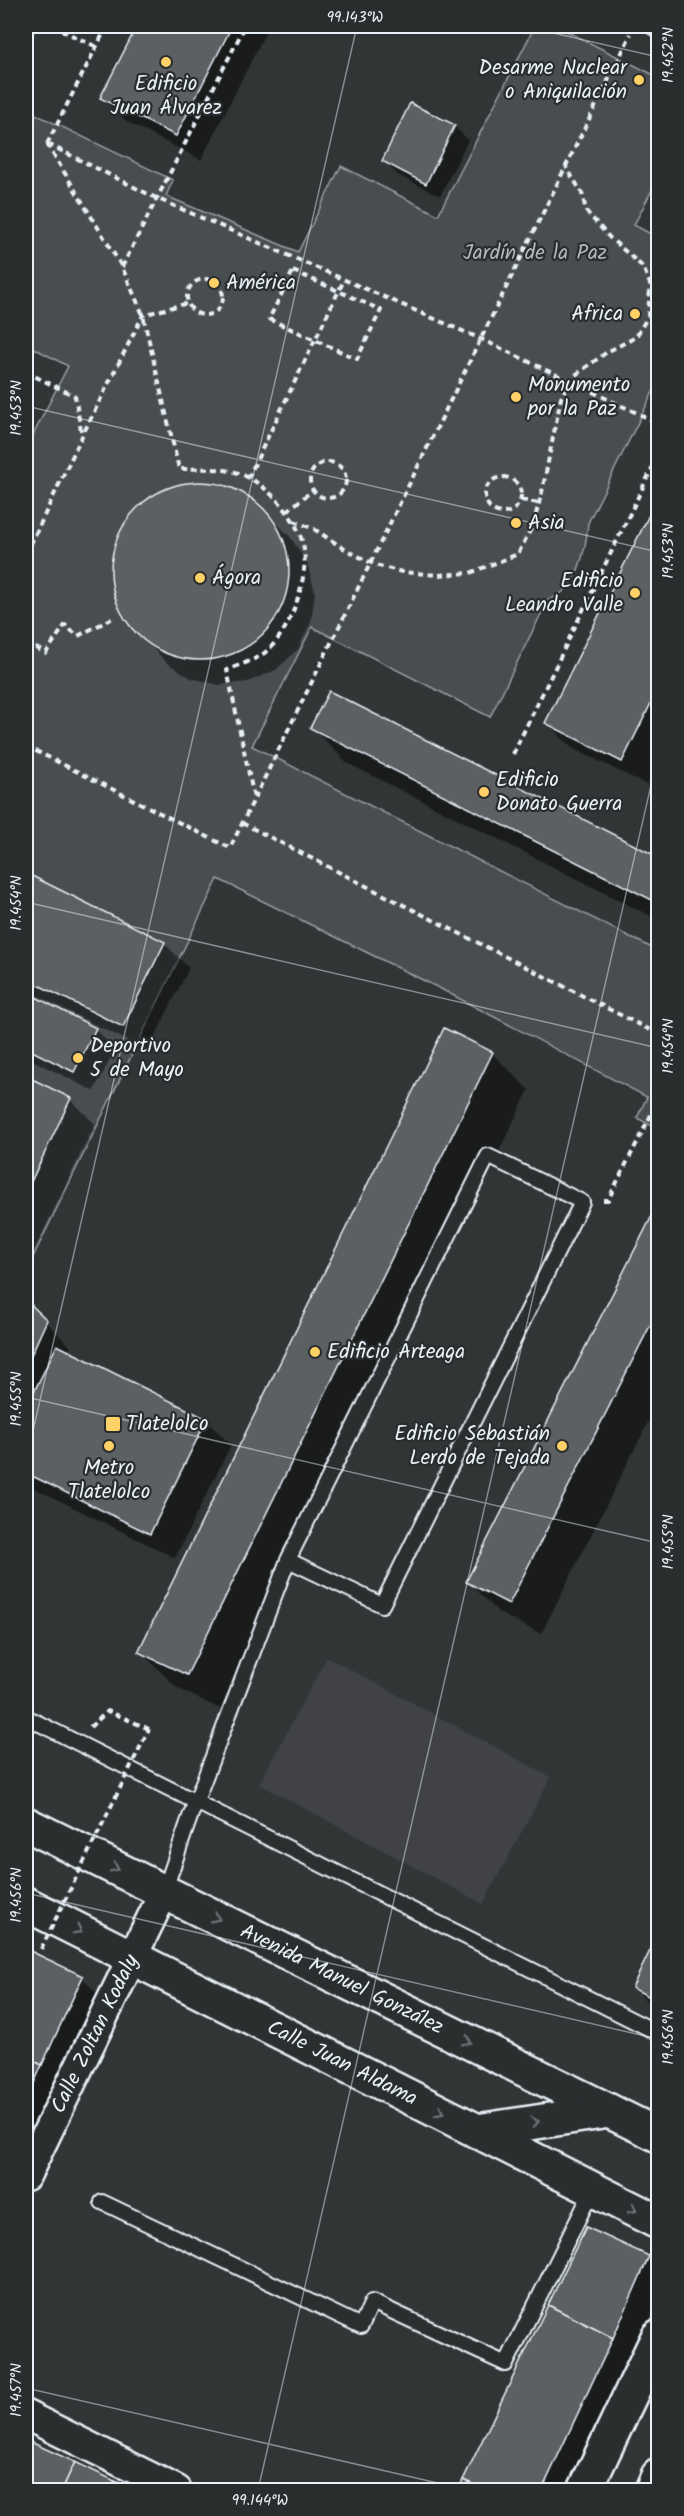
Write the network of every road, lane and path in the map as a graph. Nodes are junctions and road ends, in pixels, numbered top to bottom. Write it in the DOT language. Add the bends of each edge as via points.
graph roads {
  1 [pos="35,26"];
  2 [pos="52,26"];
  3 [pos="107,26"];
  4 [pos="245,26"];
  5 [pos="635,26"];
  6 [pos="651,26"];
  7 [pos="658,30"];
  8 [pos="97,46"];
  9 [pos="26,47"];
  10 [pos="47,144"];
  11 [pos="566,167"];
  12 [pos="156,198"];
  13 [pos="122,267"];
  14 [pos="344,280"];
  15 [pos="339,290"];
  16 [pos="188,303"];
  17 [pos="143,315"];
  18 [pos="481,339"];
  19 [pos="315,340"];
  20 [pos="26,372"];
  21 [pos="569,381"];
  22 [pos="658,423"];
  23 [pos="82,436"];
  24 [pos="658,456"];
  25 [pos="248,478"];
  26 [pos="313,490"];
  27 [pos="521,500"];
  28 [pos="539,503"];
  29 [pos="287,511"];
  30 [pos="293,520"];
  31 [pos="26,554"];
  32 [pos="370,563"];
  33 [pos="115,617"];
  34 [pos="26,643"];
  35 [pos="26,746"];
  36 [pos="513,754"];
  37 [pos="254,798"];
  38 [pos="242,823"];
  39 [pos="658,1034"];
  40 [pos="658,1101"];
  41 [pos="582,1202"];
  42 [pos="288,1560"];
  43 [pos="108,1711"];
  44 [pos="26,1717"];
  45 [pos="196,1801"];
  46 [pos="26,1824"];
  47 [pos="164,1893"];
  48 [pos="26,1904"];
  49 [pos="40,1949"];
  50 [pos="132,1958"];
  51 [pos="658,2033"];
  52 [pos="609,2111"];
  53 [pos="477,2131"];
  54 [pos="658,2135"];
  55 [pos="26,2176"];
  56 [pos="592,2189"];
  57 [pos="102,2202"];
  58 [pos="658,2222"];
  59 [pos="658,2337"];
  60 [pos="26,2415"];
  61 [pos="658,2476"];
  62 [pos="177,2490"];
  63 [pos="585,2490"];
  64 [pos="652,2490"];
  1 -- 9 [label="path"];
  2 -- 8 [label="path"];
  3 -- 8 [label="path"];
  4 -- 12 [label="path"];
  5 -- 11 [label="path"];
  6 -- 7 [label="lane"];
  8 -- 10 [label="path"];
  10 -- 12 [label="path"];
  10 -- 13 [label="path"];
  11 -- 18 [label="path"];
  11 -- 21 [label="path" via="582,193 586,212 643,267 650,284 648,316 636,337 607,352"];
  12 -- 13 [label="path"];
  12 -- 14 [label="path"];
  13 -- 17 [label="path"];
  14 -- 15 [label="path"];
  14 -- 18 [label="path"];
  15 -- 19 [label="path"];
  15 -- 19 [label="path" via="381,310 357,359"];
  15 -- 19 [label="path" via="293,271 269,319"];
  16 -- 16 [label="path" via="194,312 211,315 223,303 222,291 214,282 202,280 191,286"];
  16 -- 17 [label="path"];
  17 -- 23 [label="path"];
  17 -- 25 [label="path" via="179,469 204,468"];
  18 -- 21 [label="path"];
  18 -- 32 [label="path"];
  19 -- 25 [label="path"];
  20 -- 23 [label="path" via="75,396"];
  21 -- 22 [label="path"];
  21 -- 28 [label="path" via="561,398"];
  23 -- 31 [label="path"];
  24 -- 36 [label="path"];
  25 -- 29 [label="path"];
  26 -- 26 [label="path" via="327,498 338,495 345,485 345,473 336,464 318,464 311,474"];
  26 -- 29 [label="path"];
  27 -- 27 [label="path" via="517,483 506,477 494,479 486,489 488,505 497,512 513,510"];
  27 -- 28 [label="path"];
  28 -- 32 [label="path" via="518,554 470,573 402,572"];
  29 -- 30 [label="path"];
  30 -- 32 [label="path"];
  30 -- 37 [label="path" via="304,549 296,608 267,651 227,670"];
  32 -- 37 [label="path"];
  33 -- 34 [label="path" via="78,636 65,625 46,653"];
  35 -- 38 [label="path" via="230,848"];
  37 -- 38 [label="path"];
  38 -- 39 [label="path"];
  40 -- 41 [label="path" via="608,1200"];
  41 -- 42 [label="lane" via="382,1605"];
  41 -- 42 [label="lane" via="488,1156"];
  42 -- 45 [label="lane"];
  43 -- 49 [label="path, bridge" via="149,1729"];
  44 -- 45 [label="lane"];
  45 -- 47 [label="lane"];
  45 -- 51 [label="lane"];
  46 -- 47 [label="main road, Avenida Manuel González, one-way"];
  47 -- 50 [label="street, Calle Zoltan Kodaly"];
  47 -- 52 [label="main road, Avenida Manuel González, one-way"];
  48 -- 50 [label="main road, Calle Juan Aldama, one-way"];
  50 -- 53 [label="main road, Calle Juan Aldama, one-way"];
  50 -- 55 [label="street, Calle Zoltan Kodaly"];
  53 -- 52 [label="main road, one-way"];
  52 -- 54 [label="main road, Avenida Manuel González"];
  53 -- 56 [label="main road, Calle Juan Aldama"];
  56 -- 57 [label="lane" via="506,2364 372,2302 361,2326"];
  56 -- 58 [label="main road, Calle Juan Aldama, one-way"];
  59 -- 63 [label="main road"];
  60 -- 62 [label="street"];
  61 -- 64 [label="main road"];
}
